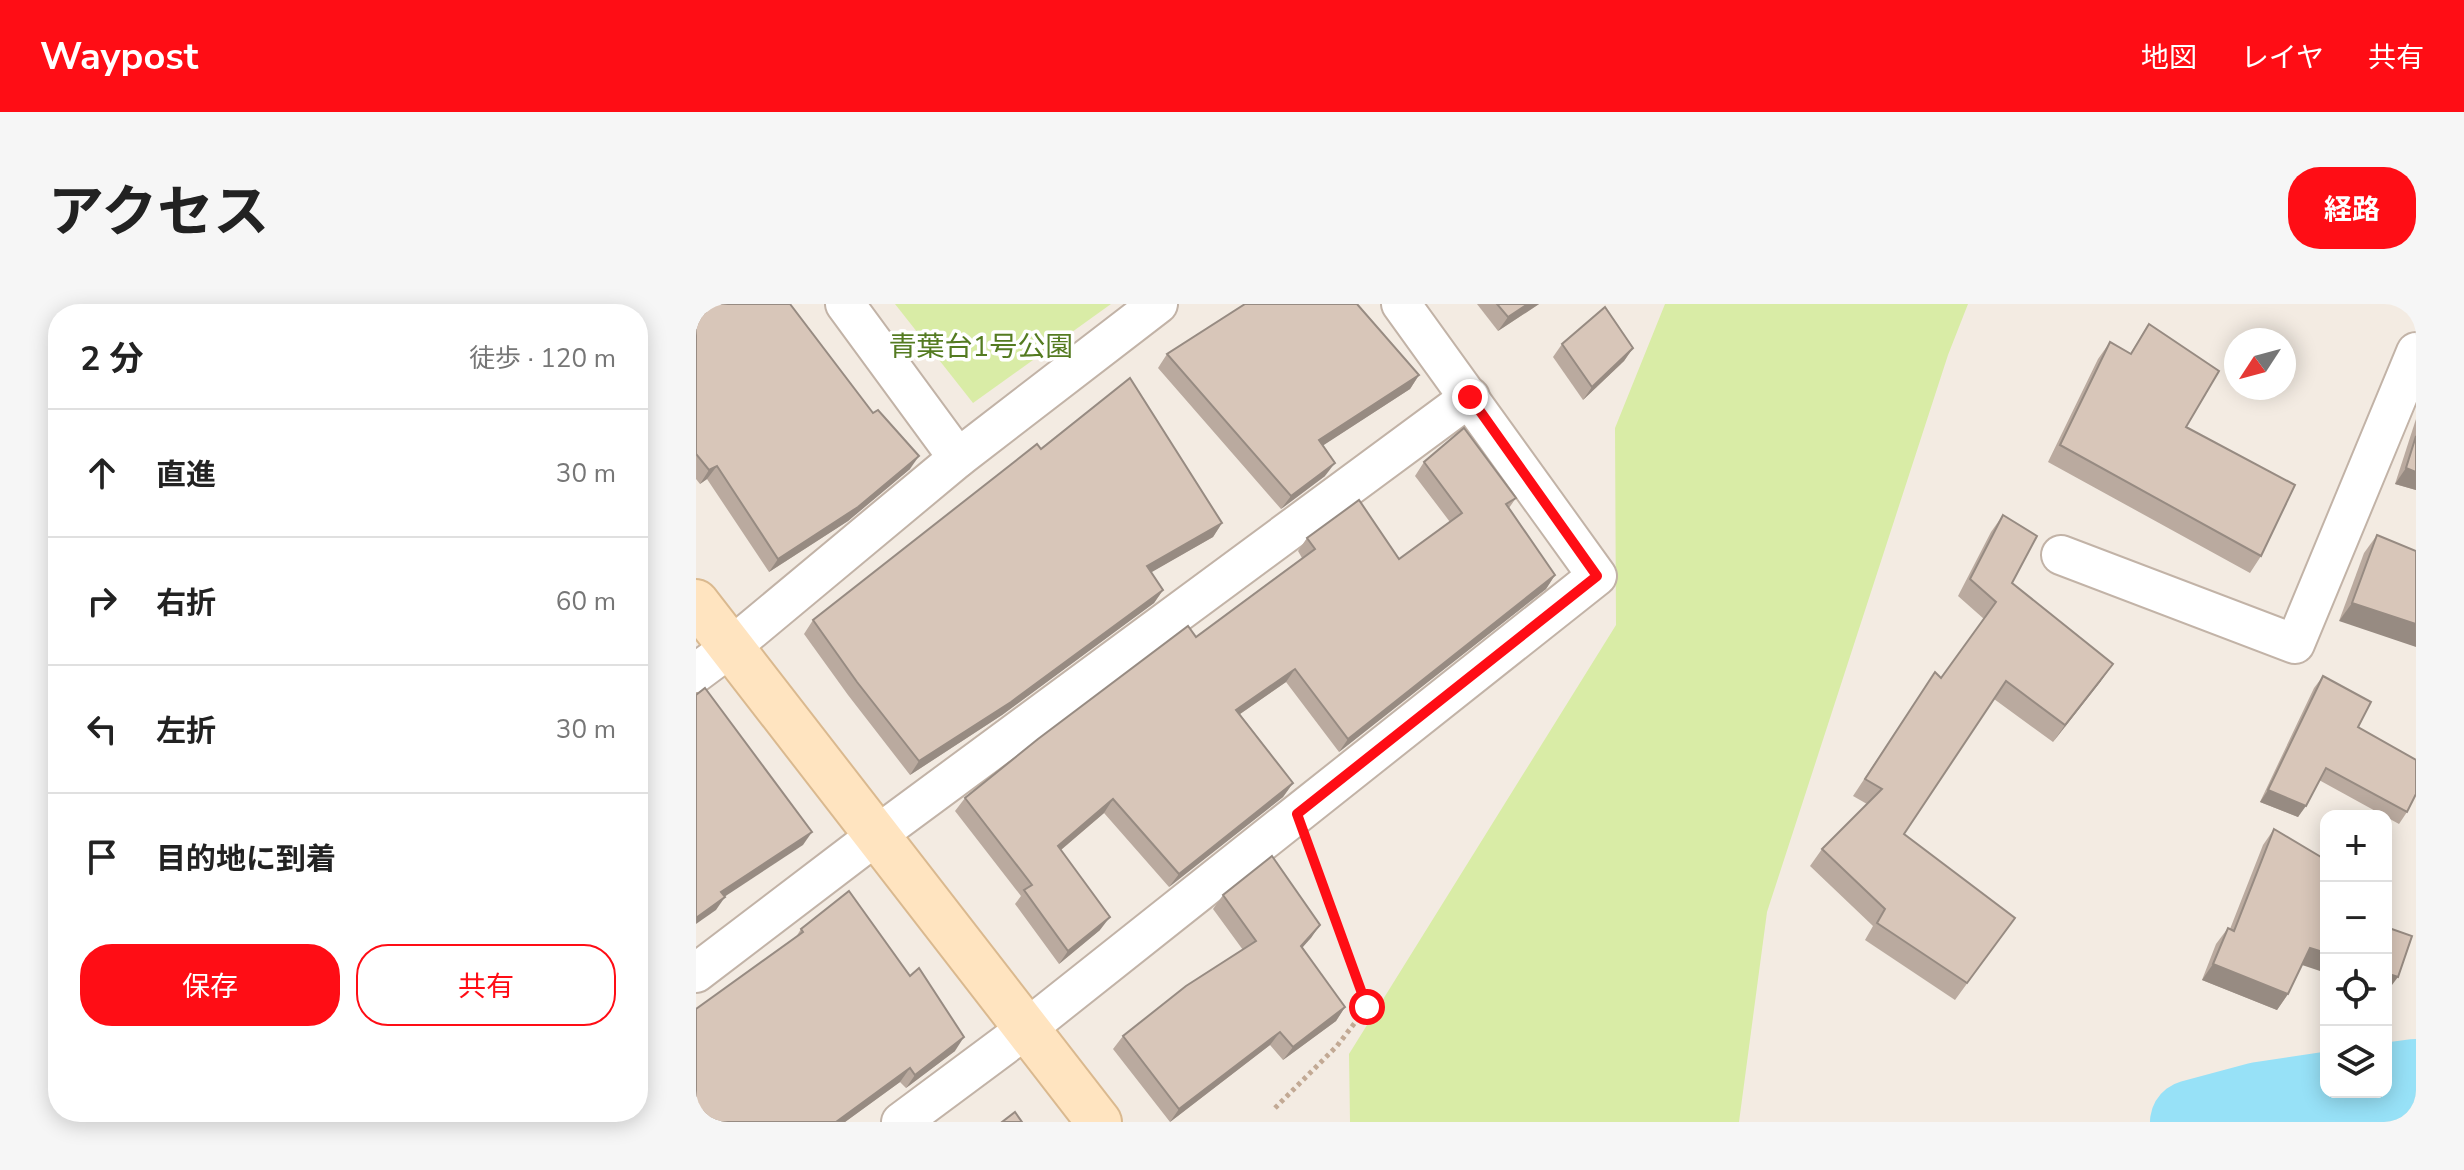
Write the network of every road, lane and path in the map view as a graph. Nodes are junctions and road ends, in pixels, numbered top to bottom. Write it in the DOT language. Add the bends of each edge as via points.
graph roads {
  1 [pos="845,304"];
  2 [pos="1158,304"];
  3 [pos="1401,304"];
  4 [pos="2416,352"];
  5 [pos="1470,397"];
  6 [pos="958,458"];
  7 [pos="2061,555"];
  8 [pos="696,602"];
  9 [pos="731,647"];
  10 [pos="696,673"];
  11 [pos="1297,814"];
  12 [pos="877,835"];
  13 [pos="696,973"];
  14 [pos="1026,1029"];
  15 [pos="1275,1108"];
  16 [pos="901,1122"];
  17 [pos="1099,1122"];
  1 -- 6 [label="street"];
  2 -- 6 [label="street"];
  3 -- 5 [label="street"];
  4 -- 7 [label="street" via="2295,644"];
  5 -- 11 [label="street" via="1597,576"];
  5 -- 12 [label="street"];
  6 -- 9 [label="street"];
  8 -- 9 [label="street"];
  9 -- 10 [label="street"];
  9 -- 12 [label="street"];
  11 -- 14 [label="street"];
  11 -- 15 [label="path" via="1367,1007 1337,1046"];
  12 -- 13 [label="street"];
  12 -- 14 [label="street"];
  14 -- 16 [label="street"];
  14 -- 17 [label="street"];
}
